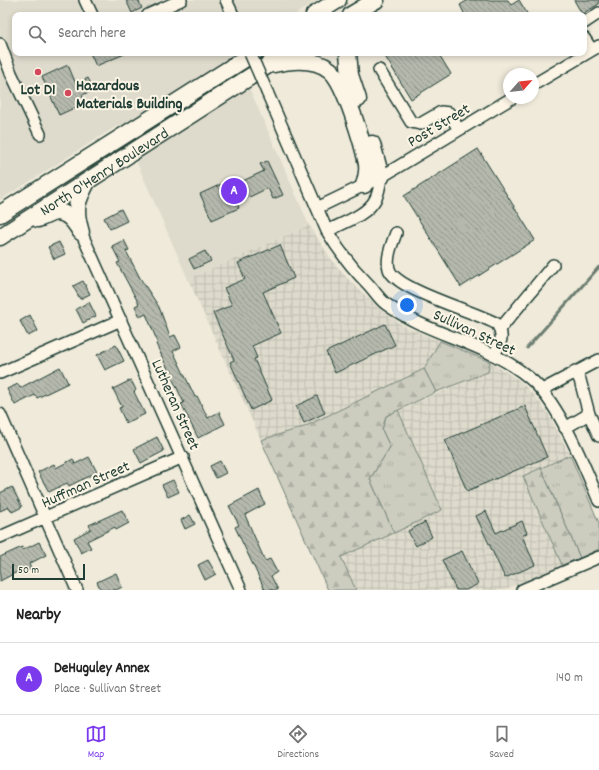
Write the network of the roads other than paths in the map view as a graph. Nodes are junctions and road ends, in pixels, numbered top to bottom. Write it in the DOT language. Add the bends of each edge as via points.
graph roads {
  1 [pos="85,0"];
  2 [pos="180,0"];
  3 [pos="226,0"];
  4 [pos="338,0"];
  5 [pos="376,0"];
  6 [pos="380,0"];
  7 [pos="91,12"];
  8 [pos="154,12"];
  9 [pos="232,12"];
  10 [pos="319,12"];
  11 [pos="356,12"];
  12 [pos="368,12"];
  13 [pos="599,13"];
  14 [pos="587,20"];
  15 [pos="587,41"];
  16 [pos="0,44"];
  17 [pos="595,48"];
  18 [pos="249,56"];
  19 [pos="251,56"];
  20 [pos="282,56"];
  21 [pos="348,56"];
  22 [pos="582,56"];
  23 [pos="266,65"];
  24 [pos="379,70"];
  25 [pos="539,81"];
  26 [pos="503,103"];
  27 [pos="459,130"];
  28 [pos="40,134"];
  29 [pos="381,177"];
  30 [pos="87,182"];
  31 [pos="364,185"];
  32 [pos="317,208"];
  33 [pos="0,214"];
  34 [pos="24,221"];
  35 [pos="327,231"];
  36 [pos="81,232"];
  37 [pos="396,233"];
  38 [pos="0,237"];
  39 [pos="553,265"];
  40 [pos="121,320"];
  41 [pos="500,329"];
  42 [pos="494,355"];
  43 [pos="599,360"];
  44 [pos="575,371"];
  45 [pos="0,373"];
  46 [pos="542,390"];
  47 [pos="0,414"];
  48 [pos="589,414"];
  49 [pos="565,428"];
  50 [pos="599,436"];
  51 [pos="183,457"];
  52 [pos="598,498"];
  53 [pos="45,518"];
  54 [pos="0,537"];
  55 [pos="599,557"];
  56 [pos="77,590"];
  57 [pos="241,590"];
  58 [pos="522,590"];
  1 -- 7 [label="street"];
  2 -- 8 [label="street"];
  3 -- 9 [label="street"];
  4 -- 10 [label="highway"];
  5 -- 11 [label="highway"];
  6 -- 12 [label="highway"];
  13 -- 14 [label="street"];
  15 -- 17 [label="street"];
  16 -- 28 [label="street"];
  18 -- 33 [label="highway, North O'Henry Boulevard"];
  19 -- 32 [label="street, Sullivan Street, bridge"];
  20 -- 23 [label="highway, North O'Henry Boulevard"];
  21 -- 29 [label="highway" via="350,75"];
  22 -- 25 [label="street"];
  23 -- 30 [label="highway, North O'Henry Boulevard"];
  23 -- 31 [label="highway" via="288,60 310,61 330,70 342,85 352,112 367,165"];
  24 -- 27 [label="street" via="411,122 420,124 441,112 449,113"];
  26 -- 27 [label="street, Post Street"];
  27 -- 29 [label="street, Post Street"];
  29 -- 31 [label="street, Post Street"];
  29 -- 35 [label="street" via="376,198 369,208"];
  30 -- 34 [label="highway, North O'Henry Boulevard"];
  30 -- 36 [label="highway" via="78,200 76,213"];
  31 -- 32 [label="street, Post Street"];
  32 -- 35 [label="street, Sullivan Street"];
  34 -- 36 [label="highway" via="56,212 71,218"];
  34 -- 38 [label="highway, North O'Henry Boulevard"];
  35 -- 42 [label="street, Sullivan Street" via="356,274 385,303 407,316"];
  36 -- 40 [label="street, Lutheran Street"];
  37 -- 41 [label="street" via="389,260 389,267 394,276 414,290 491,321"];
  39 -- 41 [label="street"];
  40 -- 45 [label="street"];
  40 -- 51 [label="street, Lutheran Street"];
  41 -- 42 [label="street" via="502,342"];
  42 -- 46 [label="street, Sullivan Street" via="524,374"];
  43 -- 44 [label="street"];
  44 -- 46 [label="street"];
  44 -- 48 [label="street"];
  46 -- 49 [label="street, Sullivan Street"];
  47 -- 53 [label="street"];
  48 -- 49 [label="street"];
  48 -- 50 [label="street"];
  49 -- 52 [label="street, Sullivan Street"];
  51 -- 53 [label="street, Huffman Street"];
  51 -- 57 [label="street, Lutheran Street"];
  53 -- 54 [label="street, Huffman Street"];
  53 -- 56 [label="street"];
  55 -- 58 [label="street"];
}
